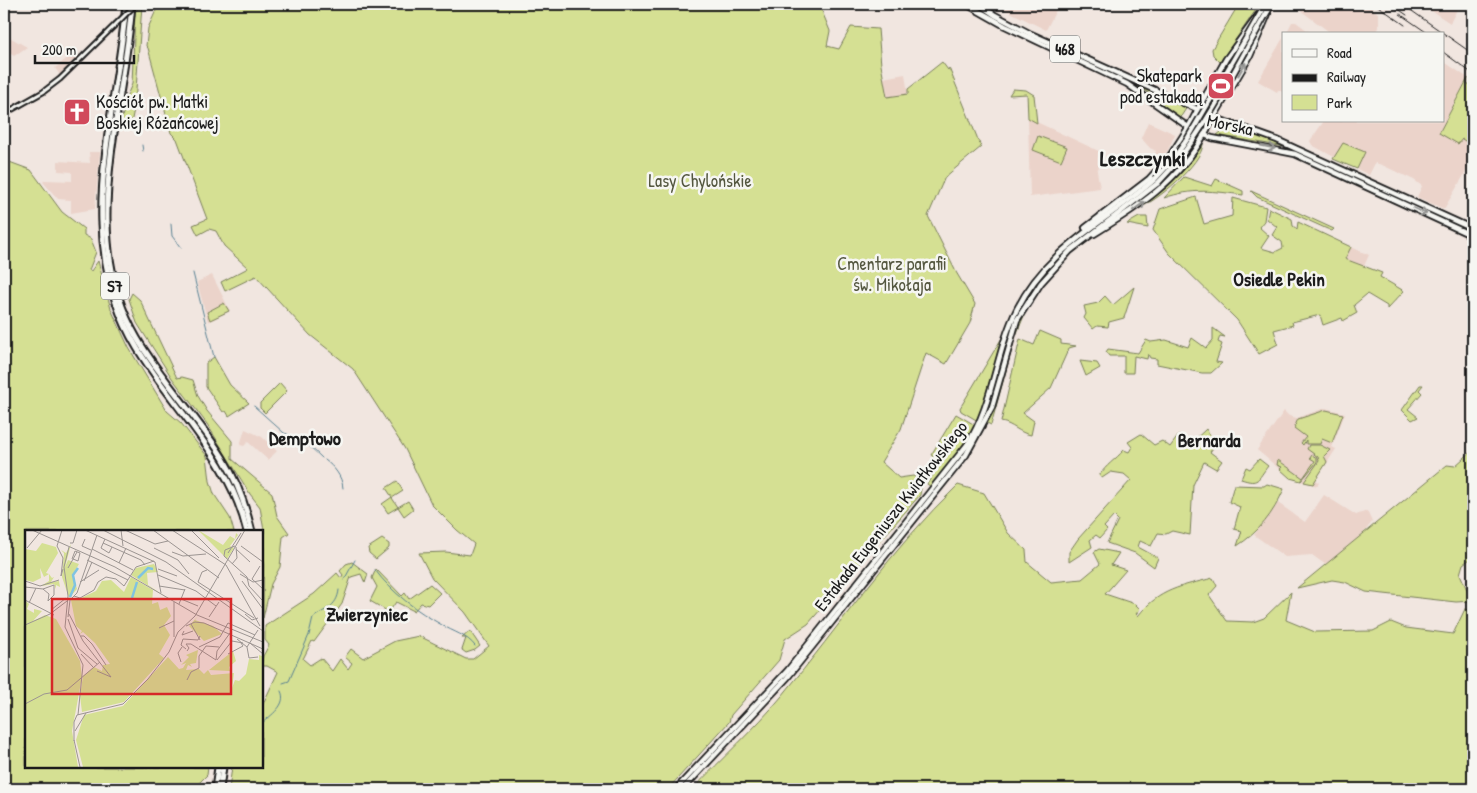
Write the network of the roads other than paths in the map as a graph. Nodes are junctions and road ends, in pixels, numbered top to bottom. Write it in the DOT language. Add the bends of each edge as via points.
graph roads {
  1 [pos="126,4"];
  2 [pos="132,4"];
  3 [pos="136,4"];
  4 [pos="966,4"];
  5 [pos="979,4"];
  6 [pos="1266,4"];
  7 [pos="1272,4"];
  8 [pos="1198,110"];
  9 [pos="4,114"];
  10 [pos="1214,117"];
  11 [pos="1188,128"];
  12 [pos="1204,135"];
  13 [pos="1170,156"];
  14 [pos="1182,167"];
  15 [pos="1156,181"];
  16 [pos="1473,229"];
  17 [pos="1473,236"];
  18 [pos="1084,240"];
  19 [pos="1072,242"];
  20 [pos="986,415"];
  21 [pos="245,530"];
  22 [pos="251,530"];
  23 [pos="738,729"];
  24 [pos="218,768"];
  25 [pos="223,768"];
  26 [pos="215,789"];
  27 [pos="220,789"];
  28 [pos="676,789"];
  29 [pos="683,789"];
  1 -- 21 [label="highway, S7" via="101,209 106,276 136,346 221,465 238,503"];
  2 -- 22 [label="highway, S7" via="107,200 106,238 112,272 137,338 228,468 244,502"];
  3 -- 9 [label="street, bridge" via="60,79"];
  4 -- 11 [label="main road, Morska / 468" via="1127,84"];
  5 -- 8 [label="main road, Morska / 468" via="1031,34"];
  6 -- 8 [label="main road, bridge" via="1235,46"];
  6 -- 15 [label="main road, Estakada Eugeniusza Kwiatkowskiego, bridge" via="1188,138"];
  10 -- 7 [label="main road, one-way, bridge" via="1250,56"];
  7 -- 15 [label="main road, Estakada Eugeniusza Kwiatkowskiego, bridge" via="1193,140 1177,162"];
  8 -- 10 [label="main road, Morska / 468"];
  8 -- 11 [label="main road"];
  10 -- 12 [label="main road"];
  10 -- 16 [label="main road, Morska / 468" via="1277,140"];
  11 -- 12 [label="main road, Morska / 468"];
  11 -- 13 [label="main road"];
  12 -- 14 [label="main road"];
  12 -- 17 [label="main road, Morska / 468, one-way" via="1295,154"];
  13 -- 14 [label="main road"];
  13 -- 19 [label="main road" via="1149,179 1091,221"];
  18 -- 14 [label="main road, one-way" via="1144,202"];
  15 -- 18 [label="main road, Estakada Eugeniusza Kwiatkowskiego"];
  15 -- 19 [label="main road, Estakada Eugeniusza Kwiatkowskiego"];
  18 -- 20 [label="main road, Estakada Eugeniusza Kwiatkowskiego" via="1055,265 1024,307"];
  19 -- 20 [label="main road, Estakada Eugeniusza Kwiatkowskiego" via="1043,272 1018,308"];
  20 -- 23 [label="main road, Estakada Eugeniusza Kwiatkowskiego" via="960,455 824,629"];
  23 -- 28 [label="main road, Estakada Eugeniusza Kwiatkowskiego"];
  23 -- 29 [label="main road, Estakada Eugeniusza Kwiatkowskiego"];
  24 -- 26 [label="highway"];
  25 -- 27 [label="highway"];
}
